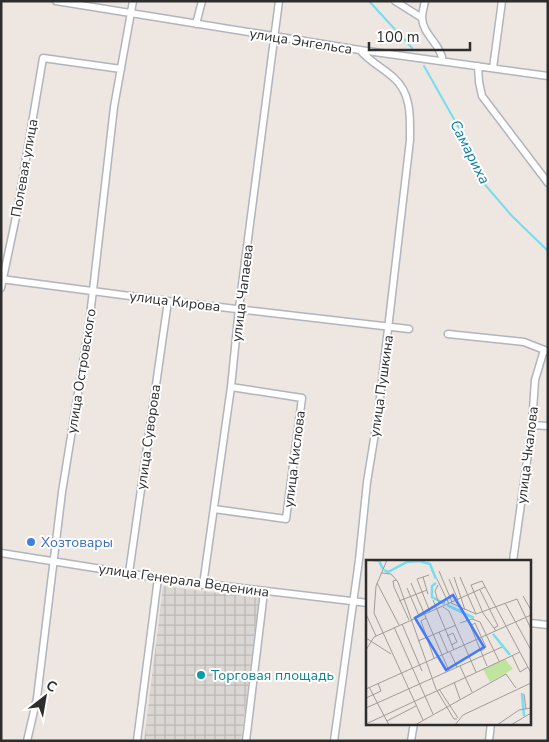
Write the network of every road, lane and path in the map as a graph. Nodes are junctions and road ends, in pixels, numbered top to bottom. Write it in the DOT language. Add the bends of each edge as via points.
graph roads {
  1 [pos="56,1"];
  2 [pos="132,1"];
  3 [pos="202,1"];
  4 [pos="278,1"];
  5 [pos="395,1"];
  6 [pos="425,1"];
  7 [pos="502,1"];
  8 [pos="131,13"];
  9 [pos="422,18"];
  10 [pos="196,24"];
  11 [pos="273,37"];
  12 [pos="360,50"];
  13 [pos="443,61"];
  14 [pos="478,66"];
  15 [pos="493,68"];
  16 [pos="121,69"];
  17 [pos="548,76"];
  18 [pos="548,183"];
  19 [pos="2,278"];
  20 [pos="1,288"];
  21 [pos="93,291"];
  22 [pos="168,301"];
  23 [pos="240,308"];
  24 [pos="389,327"];
  25 [pos="409,329"];
  26 [pos="448,334"];
  27 [pos="546,351"];
  28 [pos="231,387"];
  29 [pos="532,425"];
  30 [pos="548,426"];
  31 [pos="214,509"];
  32 [pos="1,553"];
  33 [pos="513,560"];
  34 [pos="53,561"];
  35 [pos="129,573"];
  36 [pos="158,578"];
  37 [pos="203,584"];
  38 [pos="264,592"];
  39 [pos="353,602"];
  40 [pos="366,603"];
  41 [pos="532,623"];
  42 [pos="548,625"];
  43 [pos="414,724"];
  44 [pos="491,724"];
  45 [pos="27,741"];
  46 [pos="137,741"];
  47 [pos="246,741"];
  48 [pos="334,741"];
  49 [pos="411,741"];
  50 [pos="489,741"];
  1 -- 8 [label="street, улица Энгельса"];
  2 -- 8 [label="street, улица Островского"];
  3 -- 10 [label="street"];
  4 -- 11 [label="street, улица Чапаева"];
  5 -- 9 [label="street"];
  6 -- 9 [label="street"];
  7 -- 15 [label="street"];
  8 -- 10 [label="street, улица Энгельса"];
  8 -- 16 [label="street, улица Островского"];
  9 -- 13 [label="street" via="427,32 442,51"];
  10 -- 11 [label="street, улица Энгельса"];
  11 -- 12 [label="street, улица Энгельса"];
  11 -- 23 [label="street, улица Чапаева"];
  12 -- 13 [label="street, улица Энгельса"];
  12 -- 24 [label="street, улица Пушкина" via="396,79 410,105 409,149"];
  13 -- 14 [label="street, улица Энгельса"];
  14 -- 15 [label="street, улица Энгельса"];
  14 -- 18 [label="street" via="482,96"];
  15 -- 17 [label="street, улица Энгельса"];
  16 -- 19 [label="street, Полевая улица" via="43,58 17,212"];
  16 -- 21 [label="street, улица Островского"];
  19 -- 20 [label="street, Полевая улица"];
  19 -- 21 [label="street, улица Кирова"];
  21 -- 22 [label="street, улица Кирова"];
  21 -- 34 [label="street, улица Островского"];
  22 -- 23 [label="street, улица Кирова"];
  22 -- 35 [label="street, улица Суворова"];
  23 -- 24 [label="street, улица Кирова"];
  23 -- 28 [label="street, улица Чапаева"];
  24 -- 25 [label="street, улица Кирова"];
  24 -- 39 [label="street, улица Пушкина"];
  26 -- 27 [label="street" via="524,342"];
  27 -- 29 [label="street, улица Чкалова" via="536,380"];
  28 -- 31 [label="street, улица Чапаева"];
  28 -- 31 [label="street, улица Кислова" via="302,398 286,518"];
  29 -- 30 [label="street"];
  29 -- 33 [label="street, улица Чкалова"];
  31 -- 37 [label="street, улица Чапаева"];
  32 -- 34 [label="street, улица Генерала Веденина"];
  34 -- 35 [label="street, улица Генерала Веденина"];
  34 -- 45 [label="street, улица Островского" via="37,698"];
  35 -- 36 [label="street, улица Генерала Веденина"];
  36 -- 37 [label="street, улица Генерала Веденина"];
  36 -- 46 [label="street"];
  37 -- 38 [label="street, улица Генерала Веденина"];
  38 -- 39 [label="street, улица Генерала Веденина"];
  38 -- 47 [label="street"];
  39 -- 40 [label="street, улица Генерала Веденина"];
  39 -- 48 [label="street, улица Пушкина"];
  41 -- 42 [label="street"];
  43 -- 49 [label="street"];
  44 -- 50 [label="street"];
}
